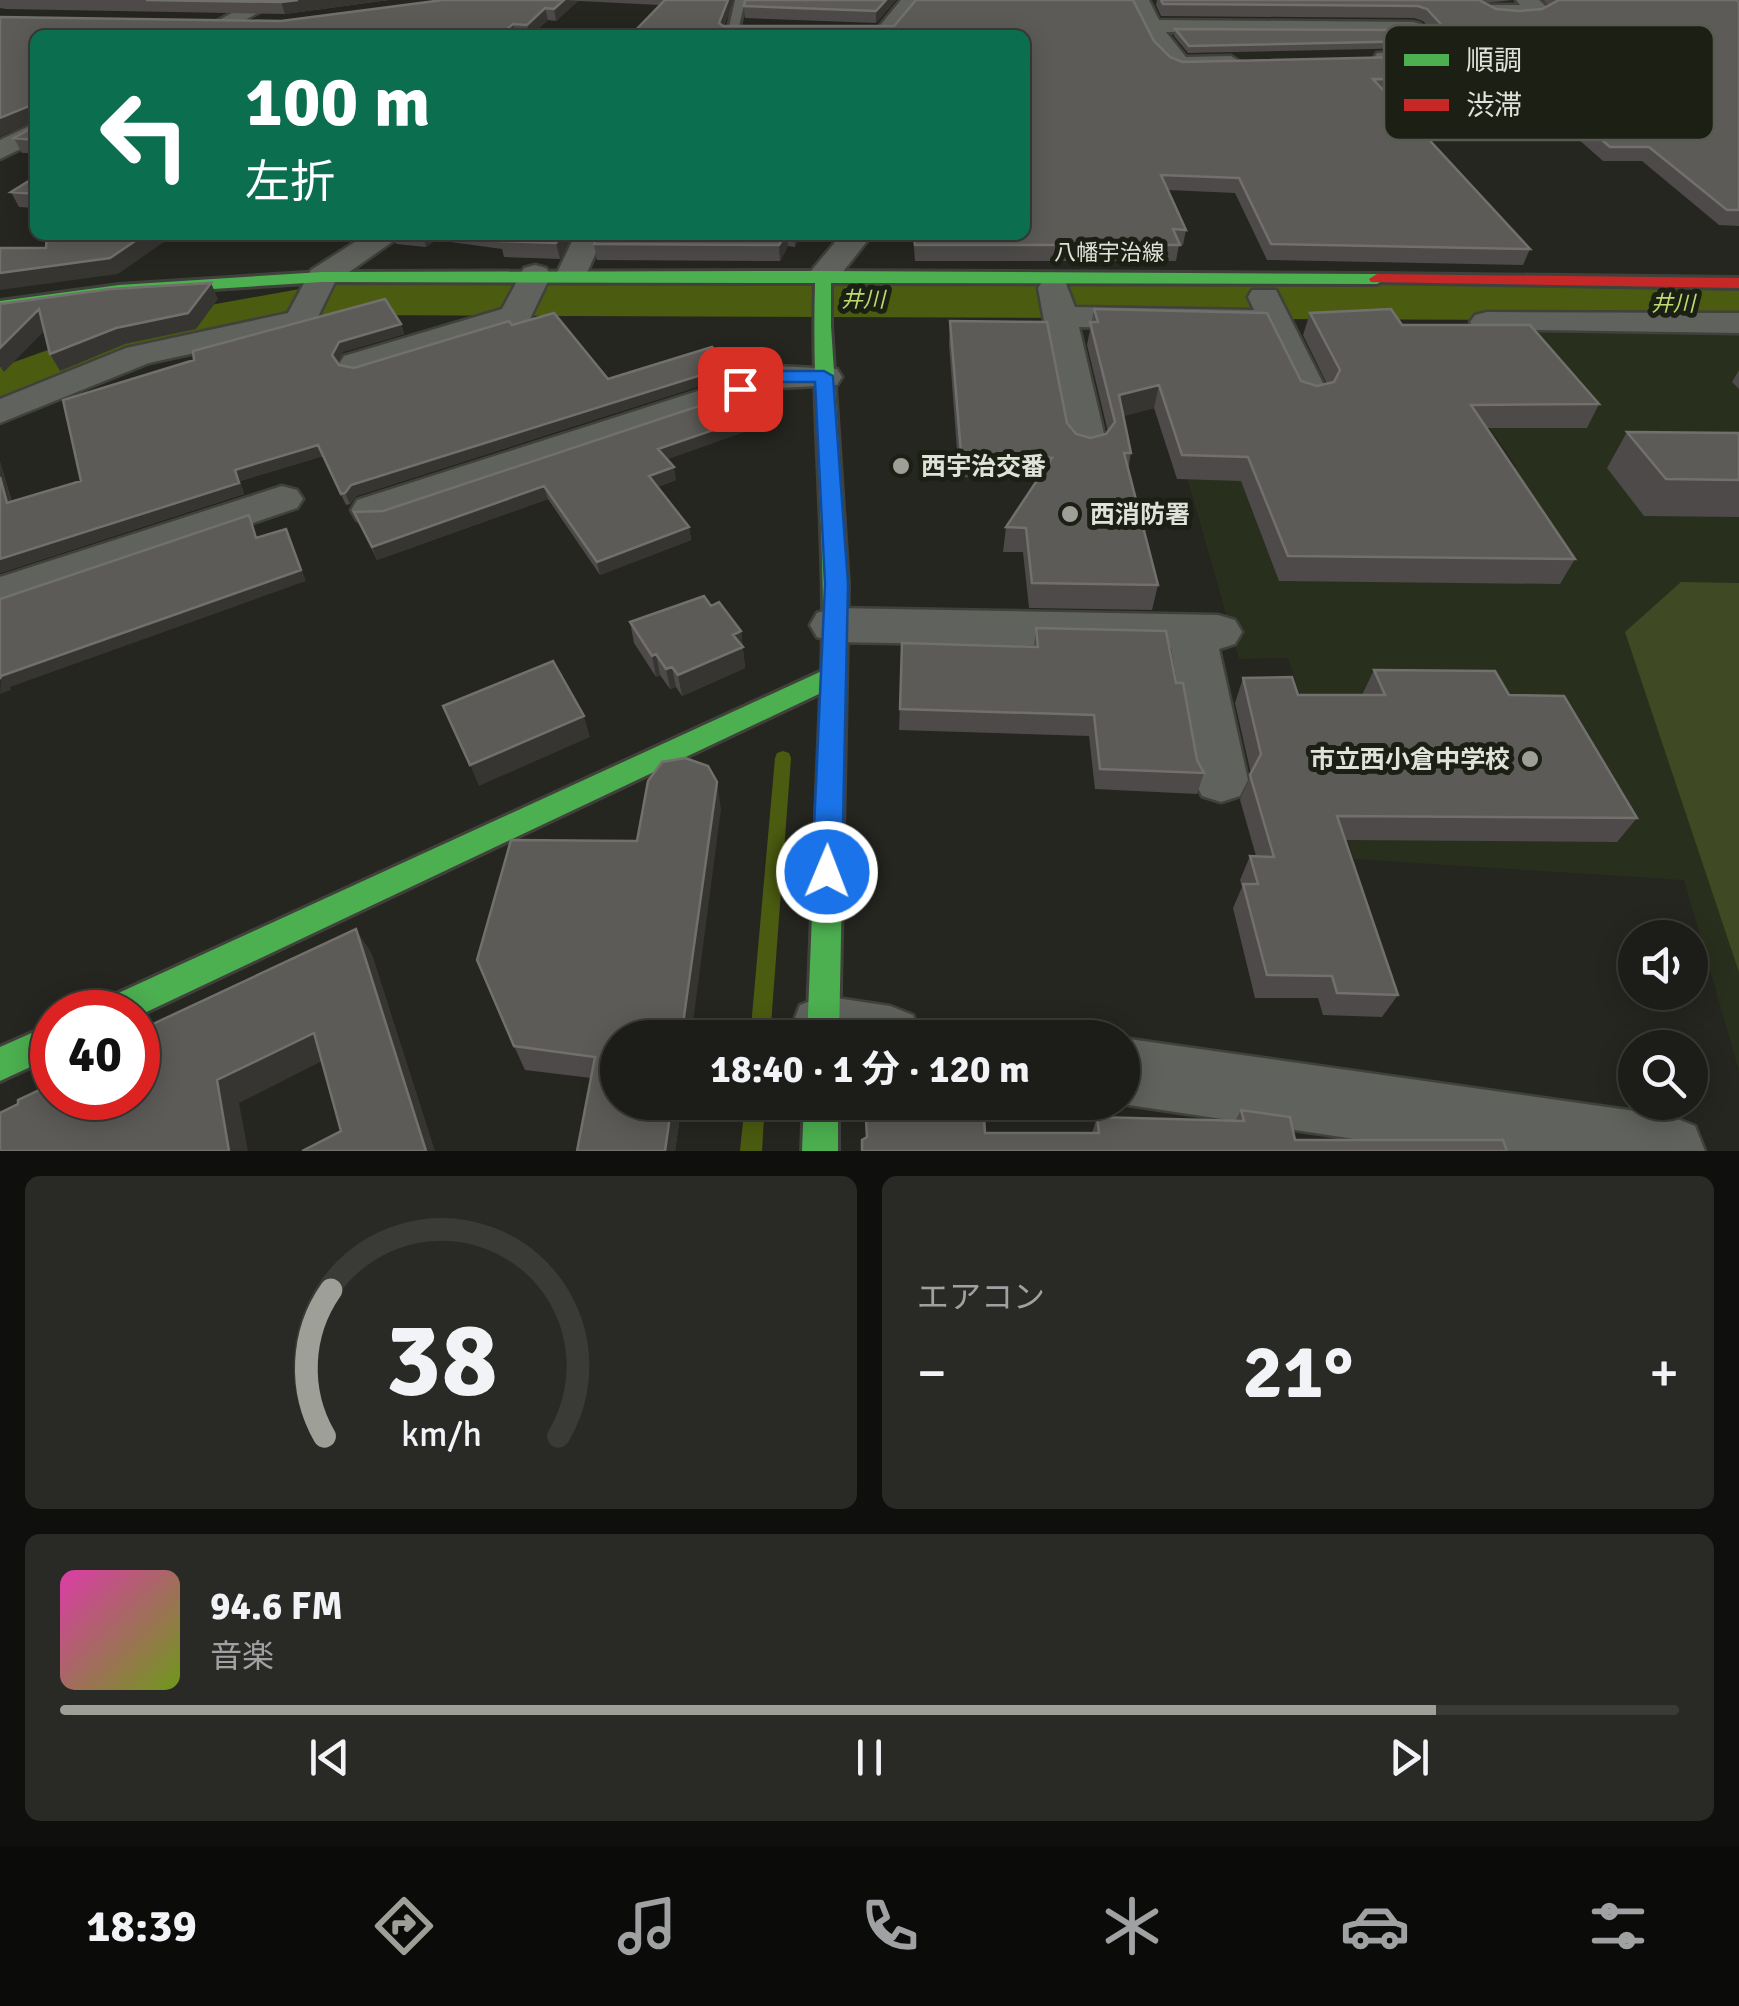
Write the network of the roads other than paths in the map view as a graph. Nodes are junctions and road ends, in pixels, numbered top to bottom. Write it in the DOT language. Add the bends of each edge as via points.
graph roads {
  1 [pos="271,0"];
  2 [pos="740,0"];
  3 [pos="912,0"];
  4 [pos="1140,0"];
  5 [pos="1526,0"];
  6 [pos="1159,1"];
  7 [pos="1488,11"];
  8 [pos="179,23"];
  9 [pos="268,24"];
  10 [pos="1153,26"];
  11 [pos="764,27"];
  12 [pos="1384,28"];
  13 [pos="210,30"];
  14 [pos="734,30"];
  15 [pos="742,30"];
  16 [pos="882,30"];
  17 [pos="1365,58"];
  18 [pos="1384,58"];
  19 [pos="1254,62"];
  20 [pos="30,134"];
  21 [pos="0,151"];
  22 [pos="378,240"];
  23 [pos="591,240"];
  24 [pos="854,240"];
  25 [pos="572,275"];
  26 [pos="822,277"];
  27 [pos="1739,283"];
  28 [pos="528,292"];
  29 [pos="314,293"];
  30 [pos="1056,299"];
  31 [pos="1266,301"];
  32 [pos="0,306"];
  33 [pos="1487,322"];
  34 [pos="1739,324"];
  35 [pos="357,364"];
  36 [pos="824,376"];
  37 [pos="1310,395"];
  38 [pos="0,412"];
  39 [pos="1087,446"];
  40 [pos="282,499"];
  41 [pos="372,510"];
  42 [pos="0,593"];
  43 [pos="834,625"];
  44 [pos="832,677"];
  45 [pos="1221,780"];
  46 [pos="159,990"];
  47 [pos="823,1020"];
  48 [pos="30,1050"];
  49 [pos="0,1064"];
  50 [pos="1140,1074"];
  51 [pos="821,1120"];
  52 [pos="820,1151"];
  53 [pos="1670,1151"];
  1 -- 13 [label="street"];
  2 -- 14 [label="lane"];
  3 -- 16 [label="street"];
  4 -- 6 [label="lane"];
  4 -- 10 [label="street"];
  5 -- 7 [label="street" via="1541,11"];
  8 -- 13 [label="street"];
  9 -- 13 [label="street"];
  10 -- 12 [label="street"];
  10 -- 19 [label="street" via="1180,64"];
  11 -- 15 [label="street"];
  17 -- 18 [label="street"];
  20 -- 21 [label="street"];
  22 -- 29 [label="street" via="344,259"];
  23 -- 25 [label="street"];
  24 -- 26 [label="street"];
  25 -- 26 [label="main road, 八幡宇治線"];
  25 -- 28 [label="main road, 八幡宇治線"];
  26 -- 30 [label="main road, 八幡宇治線"];
  26 -- 36 [label="main road"];
  27 -- 31 [label="main road, 八幡宇治線"];
  28 -- 29 [label="main road, 八幡宇治線"];
  28 -- 35 [label="street"];
  29 -- 32 [label="main road, 八幡宇治線" via="119,290"];
  29 -- 38 [label="street" via="300,320 138,355"];
  30 -- 31 [label="street"];
  30 -- 31 [label="main road, 八幡宇治線"];
  30 -- 39 [label="street"];
  31 -- 37 [label="street"];
  33 -- 34 [label="street"];
  36 -- 41 [label="street" via="776,377"];
  36 -- 43 [label="main road"];
  40 -- 42 [label="street"];
  43 -- 44 [label="main road"];
  43 -- 45 [label="street" via="1205,632"];
  44 -- 46 [label="main road"];
  44 -- 47 [label="main road"];
  48 -- 49 [label="main road"];
  50 -- 53 [label="street"];
  51 -- 52 [label="main road"];
}
